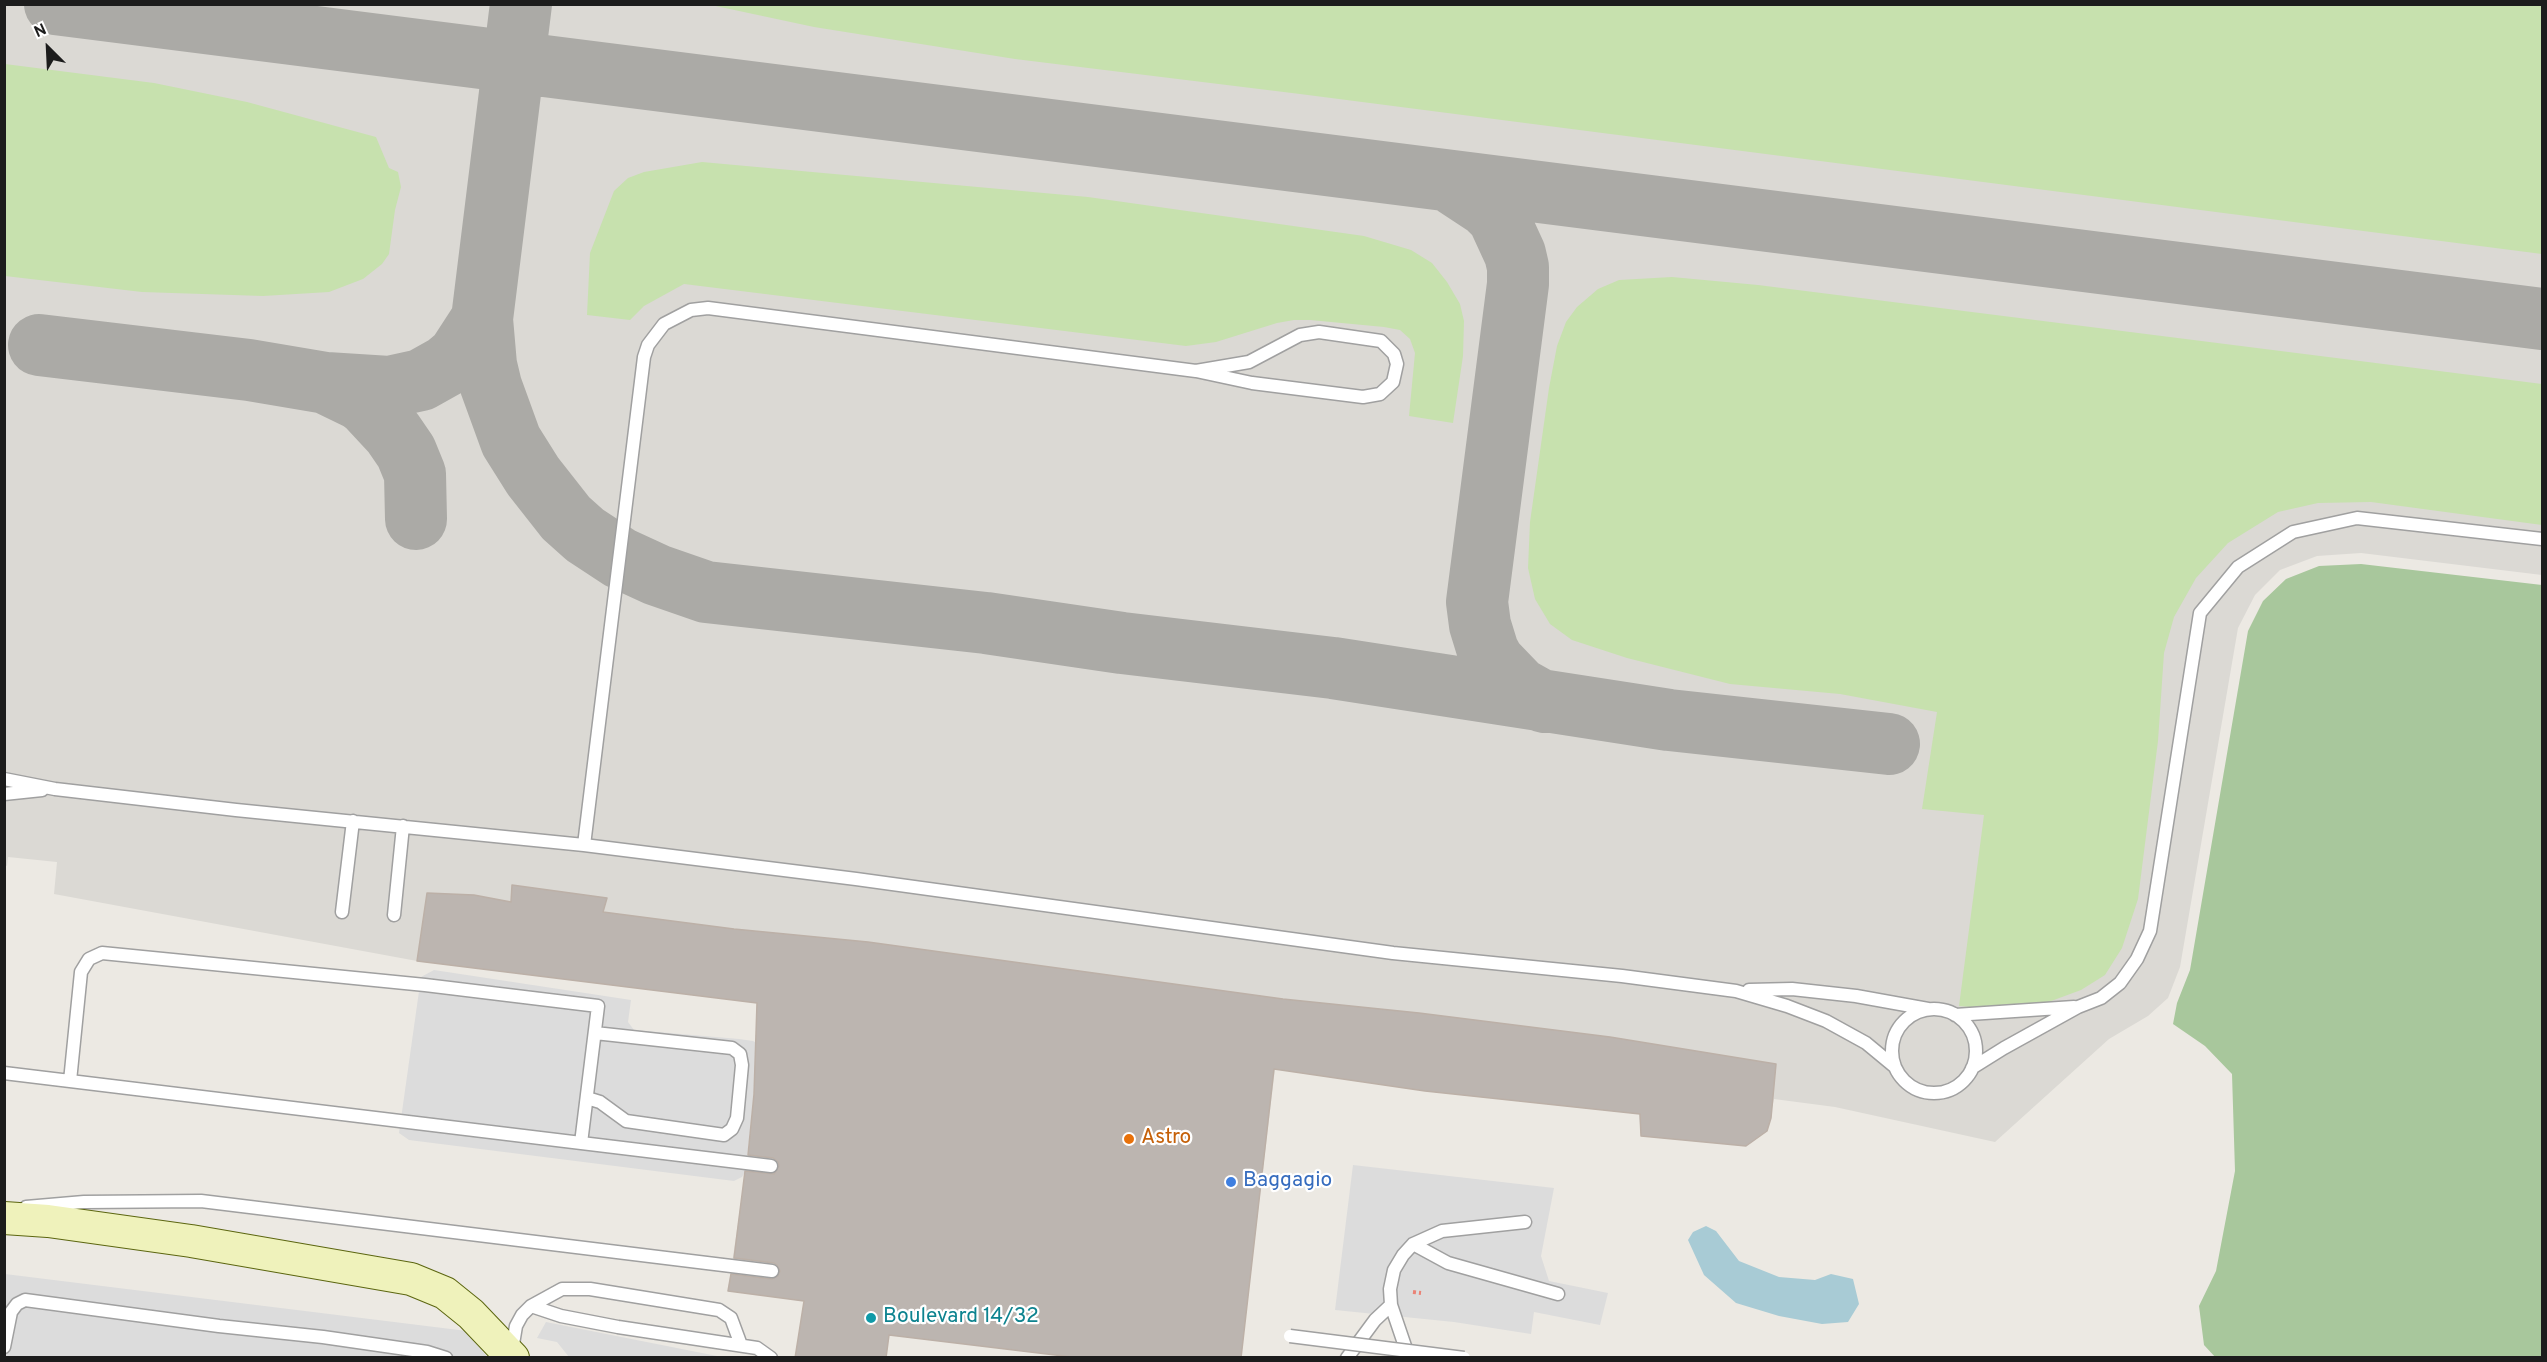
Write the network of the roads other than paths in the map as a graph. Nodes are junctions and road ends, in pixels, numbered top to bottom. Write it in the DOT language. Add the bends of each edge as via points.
graph roads {
  1 [pos="1196,370"];
  2 [pos="2542,539"];
  3 [pos="4,779"];
  4 [pos="55,789"];
  5 [pos="4,794"];
  6 [pos="353,821"];
  7 [pos="402,826"];
  8 [pos="584,845"];
  9 [pos="342,912"];
  10 [pos="394,915"];
  11 [pos="1736,991"];
  12 [pos="2078,1006"];
  13 [pos="1932,1010"];
  14 [pos="1954,1015"];
  15 [pos="595,1033"];
  16 [pos="1895,1067"];
  17 [pos="1972,1068"];
  18 [pos="4,1073"];
  19 [pos="70,1081"];
  20 [pos="587,1098"];
  21 [pos="581,1143"];
  22 [pos="771,1166"];
  23 [pos="4,1216"];
  24 [pos="1525,1222"];
  25 [pos="1413,1244"];
  26 [pos="772,1271"];
  27 [pos="1558,1294"];
  28 [pos="1391,1305"];
  29 [pos="531,1306"];
  30 [pos="1290,1336"];
  31 [pos="741,1345"];
  32 [pos="4,1347"];
  33 [pos="512,1356"];
  34 [pos="446,1358"];
  35 [pos="771,1358"];
  36 [pos="1347,1358"];
  37 [pos="1409,1358"];
  38 [pos="1464,1358"];
  1 -- 1 [label="lane" via="1252,383 1372,397 1388,389 1397,364 1394,354 1381,341 1320,332 1300,335 1249,362"];
  1 -- 8 [label="lane" via="708,308 691,310 664,324 644,357"];
  2 -- 12 [label="lane" via="2357,518 2293,532 2238,567 2200,613 2150,931 2120,983 2101,998"];
  3 -- 4 [label="lane"];
  4 -- 5 [label="lane"];
  4 -- 6 [label="lane"];
  6 -- 7 [label="lane"];
  6 -- 9 [label="lane"];
  7 -- 8 [label="lane"];
  7 -- 10 [label="lane"];
  8 -- 11 [label="lane" via="1393,952"];
  11 -- 13 [label="lane" via="1792,989"];
  11 -- 16 [label="lane" via="1826,1021 1866,1043"];
  12 -- 14 [label="lane"];
  12 -- 17 [label="lane"];
  13 -- 14 [label="lane"];
  13 -- 16 [label="lane" via="1911,1017 1896,1034"];
  14 -- 17 [label="lane" via="1964,1022 1973,1038 1976,1057"];
  15 -- 19 [label="lane" via="598,1006 102,952 89,959 81,972"];
  15 -- 20 [label="lane"];
  15 -- 20 [label="lane" via="732,1048 740,1054 742,1065 737,1118 724,1135 626,1121 600,1102"];
  16 -- 17 [label="lane" via="1911,1086 1934,1093 1956,1087"];
  18 -- 19 [label="lane"];
  19 -- 21 [label="lane"];
  20 -- 21 [label="lane"];
  21 -- 22 [label="lane"];
  23 -- 26 [label="lane" via="32,1205 201,1201"];
  23 -- 33 [label="main road" via="191,1240 411,1279 445,1293"];
  24 -- 25 [label="lane" via="1442,1231"];
  25 -- 27 [label="lane" via="1448,1263"];
  25 -- 28 [label="lane" via="1394,1270"];
  28 -- 36 [label="lane"];
  28 -- 37 [label="lane"];
  29 -- 31 [label="lane" via="561,1316"];
  29 -- 31 [label="lane" via="562,1289 576,1289 718,1310 730,1318"];
  29 -- 33 [label="lane" via="516,1326"];
  30 -- 38 [label="lane, bridge"];
  31 -- 35 [label="lane" via="757,1348"];
  32 -- 34 [label="lane" via="11,1312 25,1300 323,1337"];
}
